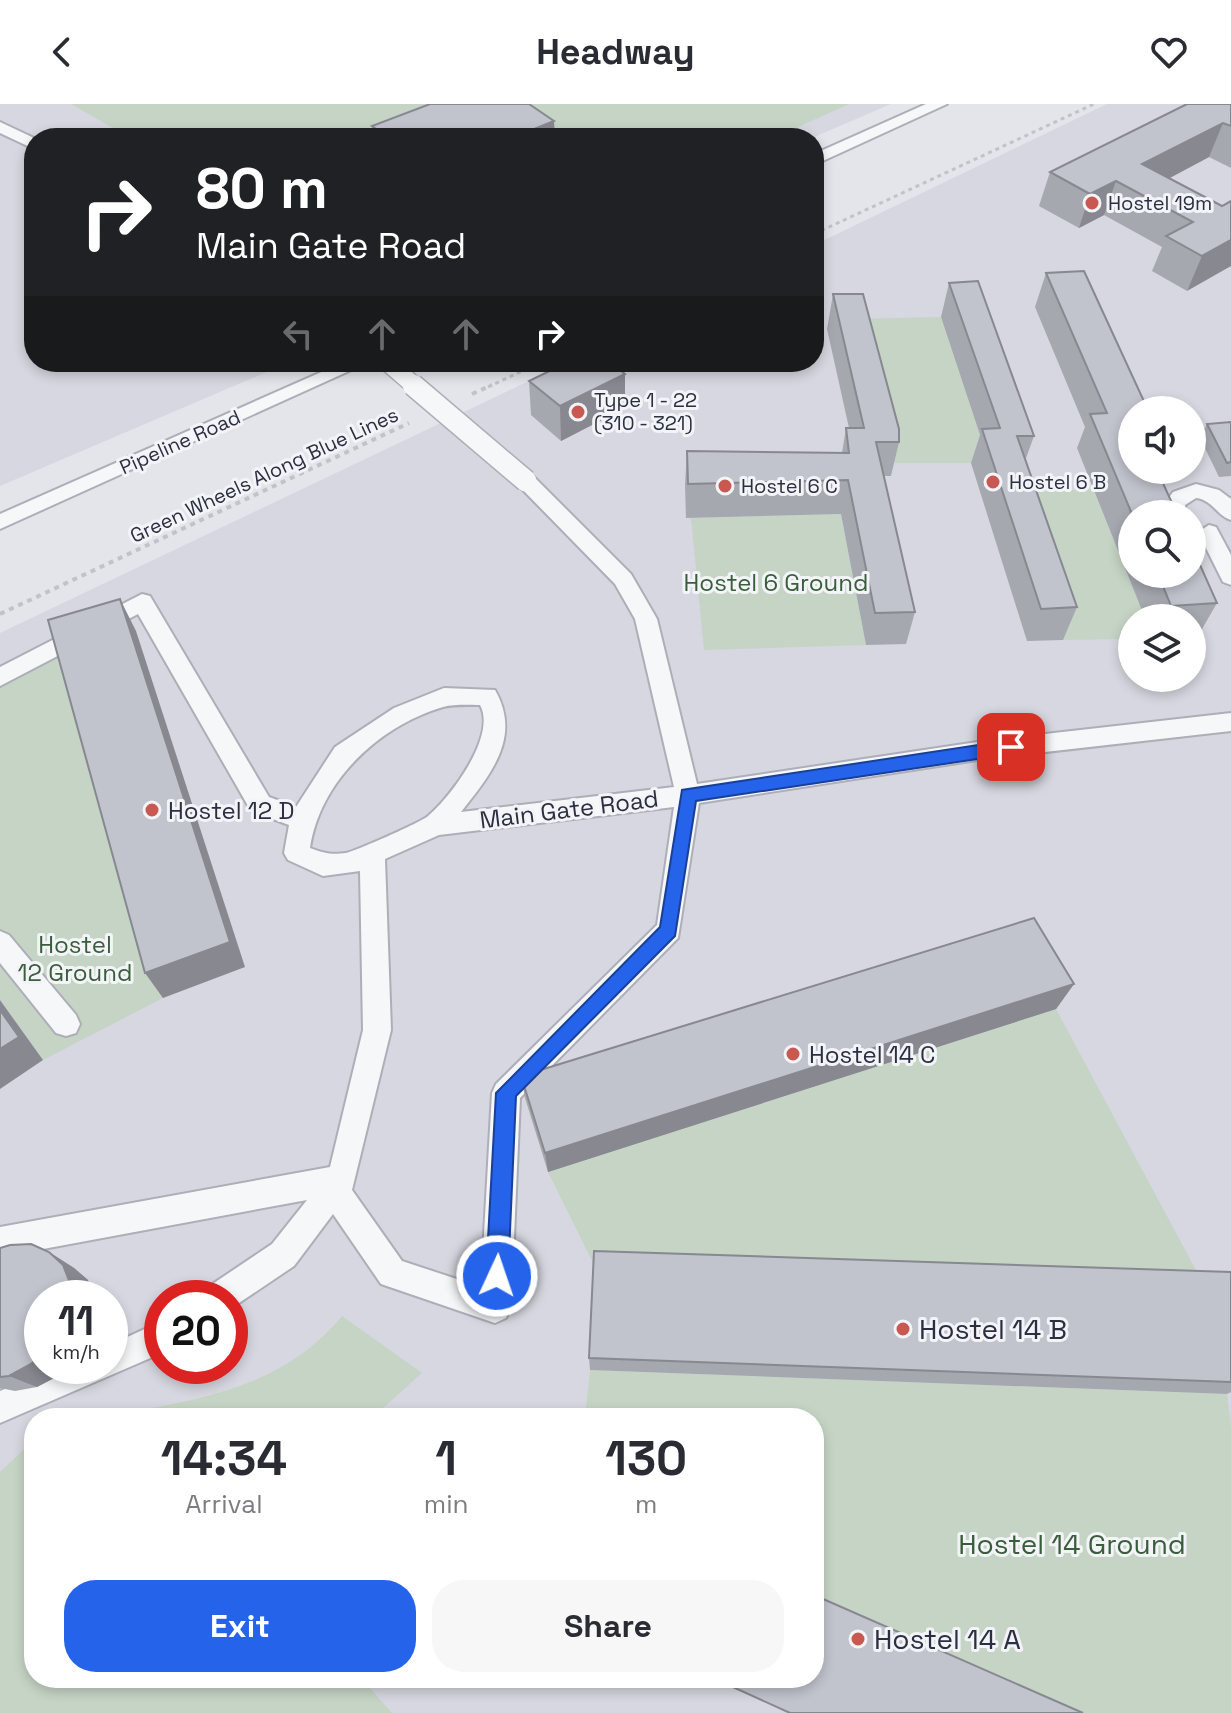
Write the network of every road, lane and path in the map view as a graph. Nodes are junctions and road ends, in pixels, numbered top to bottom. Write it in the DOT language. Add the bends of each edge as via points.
graph roads {
  1 [pos="939,104"];
  2 [pos="1094,104"];
  3 [pos="0,127"];
  4 [pos="24,139"];
  5 [pos="824,156"];
  6 [pos="824,229"];
  7 [pos="338,372"];
  8 [pos="399,372"];
  9 [pos="519,372"];
  10 [pos="461,399"];
  11 [pos="418,419"];
  12 [pos="1177,500"];
  13 [pos="1231,516"];
  14 [pos="0,522"];
  15 [pos="1206,529"];
  16 [pos="1206,538"];
  17 [pos="1231,577"];
  18 [pos="0,614"];
  19 [pos="0,677"];
  20 [pos="1231,722"];
  21 [pos="688,795"];
  22 [pos="302,819"];
  23 [pos="436,825"];
  24 [pos="372,851"];
  25 [pos="0,943"];
  26 [pos="66,1024"];
  27 [pos="338,1184"];
  28 [pos="0,1242"];
  29 [pos="246,1280"];
  30 [pos="55,1384"];
  31 [pos="0,1407"];
  1 -- 5 [label="lane"];
  2 -- 6 [label="path"];
  3 -- 4 [label="lane"];
  7 -- 14 [label="lane, Pipeline Road"];
  8 -- 21 [label="lane, bridge" via="526,481 623,579 646,619"];
  9 -- 10 [label="path"];
  11 -- 18 [label="path, Green Wheels Along Blue Lines"];
  12 -- 13 [label="lane" via="1193,491 1214,495"];
  13 -- 15 [label="lane" via="1221,529"];
  16 -- 17 [label="lane"];
  19 -- 22 [label="lane" via="142,602 260,804"];
  20 -- 21 [label="lane, Main Gate Road" via="984,750"];
  21 -- 23 [label="lane, Main Gate Road"];
  21 -- 27 [label="lane" via="669,930 506,1093 495,1307 392,1273"];
  22 -- 23 [label="lane" via="343,754 370,732 444,697 487,696 496,706 498,734 469,784"];
  22 -- 24 [label="lane, Main Gate Road" via="297,853 323,865 351,863"];
  23 -- 24 [label="lane, Main Gate Road"];
  24 -- 27 [label="lane" via="377,1030"];
  25 -- 26 [label="lane"];
  27 -- 28 [label="lane"];
  27 -- 29 [label="lane" via="283,1255"];
  30 -- 31 [label="lane"];
}
